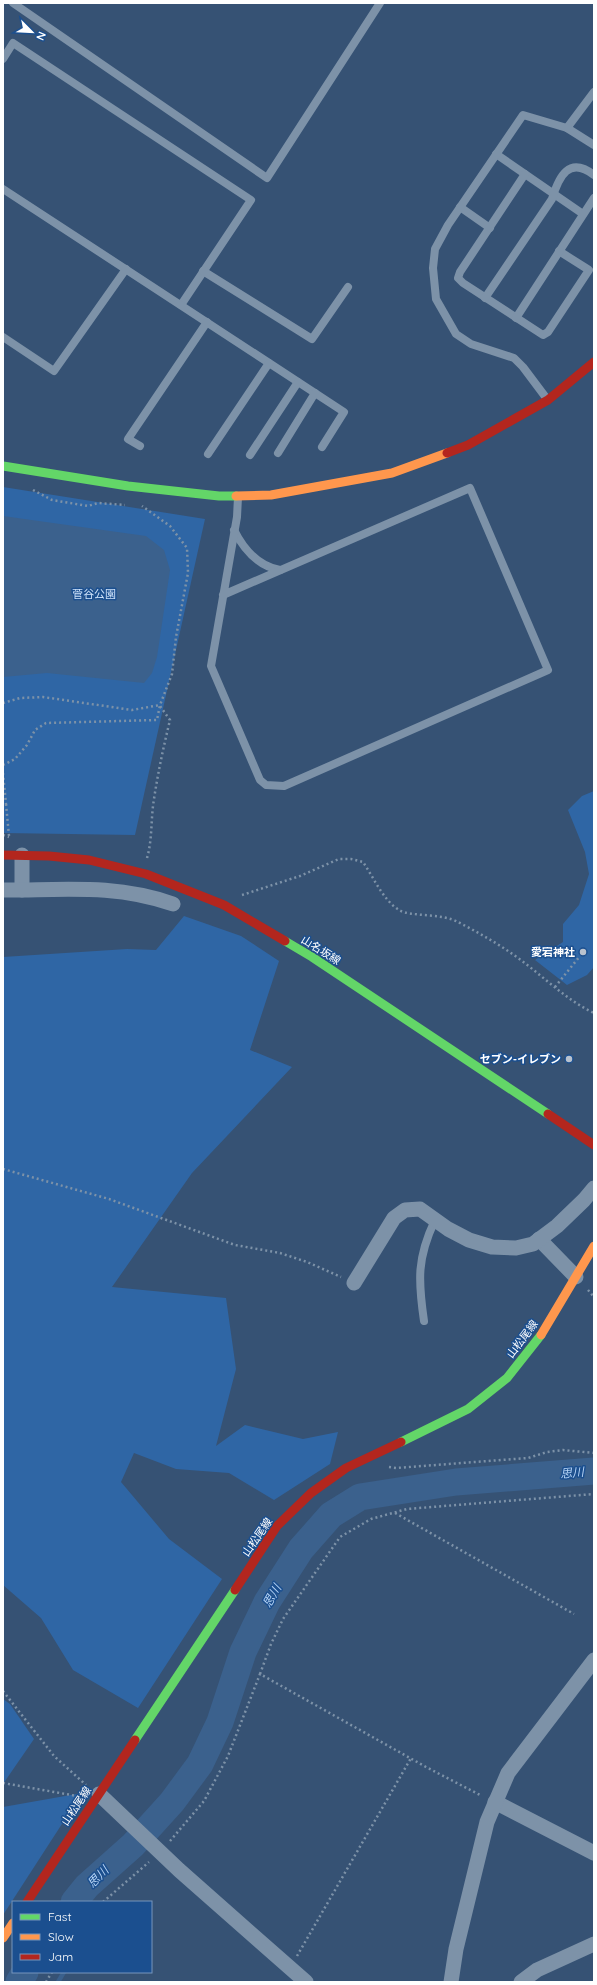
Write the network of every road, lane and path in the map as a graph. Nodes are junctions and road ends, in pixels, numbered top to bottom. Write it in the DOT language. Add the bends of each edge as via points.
graph roads {
  1 [pos="13,3"];
  2 [pos="380,3"];
  3 [pos="3,59"];
  4 [pos="594,92"];
  5 [pos="567,128"];
  6 [pos="594,145"];
  7 [pos="496,154"];
  8 [pos="525,174"];
  9 [pos="594,175"];
  10 [pos="3,189"];
  11 [pos="554,194"];
  12 [pos="594,198"];
  13 [pos="460,207"];
  14 [pos="583,214"];
  15 [pos="490,228"];
  16 [pos="559,251"];
  17 [pos="126,269"];
  18 [pos="203,271"];
  19 [pos="348,287"];
  20 [pos="485,298"];
  21 [pos="181,305"];
  22 [pos="516,318"];
  23 [pos="207,322"];
  24 [pos="3,337"];
  25 [pos="594,362"];
  26 [pos="269,363"];
  27 [pos="298,382"];
  28 [pos="315,393"];
  29 [pos="548,400"];
  30 [pos="140,446"];
  31 [pos="322,447"];
  32 [pos="278,453"];
  33 [pos="208,454"];
  34 [pos="250,455"];
  35 [pos="3,466"];
  36 [pos="32,488"];
  37 [pos="238,496"];
  38 [pos="127,505"];
  39 [pos="134,505"];
  40 [pos="234,530"];
  41 [pos="280,570"];
  42 [pos="222,595"];
  43 [pos="3,704"];
  44 [pos="160,706"];
  45 [pos="3,765"];
  46 [pos="3,773"];
  47 [pos="5,805"];
  48 [pos="9,836"];
  49 [pos="3,855"];
  50 [pos="22,855"];
  51 [pos="145,862"];
  52 [pos="3,890"];
  53 [pos="22,890"];
  54 [pos="173,904"];
  55 [pos="224,905"];
  56 [pos="580,956"];
  57 [pos="555,987"];
  58 [pos="594,1013"];
  59 [pos="594,1145"];
  60 [pos="3,1169"];
  61 [pos="594,1188"];
  62 [pos="435,1220"];
  63 [pos="539,1239"];
  64 [pos="594,1246"];
  65 [pos="576,1276"];
  66 [pos="354,1283"];
  67 [pos="424,1321"];
  68 [pos="594,1453"];
  69 [pos="367,1458"];
  70 [pos="594,1494"];
  71 [pos="394,1513"];
  72 [pos="574,1614"];
  73 [pos="594,1660"];
  74 [pos="260,1674"];
  75 [pos="3,1691"];
  76 [pos="411,1758"];
  77 [pos="3,1783"];
  78 [pos="99,1794"];
  79 [pos="495,1802"];
  80 [pos="158,1849"];
  81 [pos="594,1853"];
  82 [pos="28,1901"];
  83 [pos="104,1901"];
  84 [pos="12,1924"];
  85 [pos="3,1938"];
  86 [pos="594,1944"];
  87 [pos="290,1968"];
  88 [pos="51,1973"];
  89 [pos="46,1982"];
  90 [pos="306,1982"];
  91 [pos="451,1982"];
  92 [pos="520,1982"];
  1 -- 2 [label="lane" via="267,178"];
  3 -- 18 [label="lane" via="13,43 251,200"];
  4 -- 5 [label="lane"];
  5 -- 6 [label="lane"];
  5 -- 7 [label="lane" via="523,115"];
  7 -- 8 [label="lane"];
  7 -- 13 [label="lane"];
  8 -- 11 [label="lane"];
  8 -- 15 [label="lane"];
  9 -- 11 [label="lane" via="577,167 567,170 557,182"];
  10 -- 17 [label="lane"];
  11 -- 14 [label="lane"];
  11 -- 20 [label="lane"];
  12 -- 14 [label="lane"];
  13 -- 15 [label="lane"];
  13 -- 29 [label="lane" via="435,249 433,268 436,299 456,334 471,344 514,358"];
  14 -- 16 [label="lane"];
  15 -- 20 [label="lane" via="458,278"];
  16 -- 22 [label="lane"];
  16 -- 22 [label="lane" via="589,270 548,332 543,335"];
  17 -- 21 [label="lane"];
  17 -- 24 [label="lane" via="54,371"];
  18 -- 19 [label="lane" via="312,339"];
  18 -- 21 [label="lane"];
  20 -- 22 [label="lane"];
  21 -- 23 [label="lane"];
  23 -- 26 [label="lane"];
  23 -- 30 [label="lane" via="128,439"];
  25 -- 29 [label="main road"];
  26 -- 27 [label="lane"];
  26 -- 33 [label="lane"];
  27 -- 28 [label="lane"];
  27 -- 34 [label="lane"];
  28 -- 31 [label="lane" via="344,412"];
  28 -- 32 [label="lane"];
  29 -- 37 [label="main road" via="468,445 392,473 271,495"];
  35 -- 37 [label="main road" via="128,486"];
  36 -- 38 [label="path" via="52,500 88,506 98,503"];
  37 -- 40 [label="lane"];
  39 -- 44 [label="path" via="141,506 170,526 187,548 188,573 172,674"];
  40 -- 41 [label="lane" via="255,560"];
  40 -- 42 [label="lane"];
  41 -- 42 [label="lane"];
  41 -- 42 [label="lane" via="470,488 548,670 284,786 266,785 260,780 211,666"];
  43 -- 44 [label="path" via="20,698 43,697 132,710"];
  44 -- 45 [label="path" via="157,720 46,723 36,730 28,745 15,759"];
  44 -- 51 [label="path" via="170,720 158,774 150,846"];
  46 -- 47 [label="path"];
  47 -- 48 [label="path"];
  49 -- 50 [label="main road, 山名坂線"];
  50 -- 53 [label="street"];
  50 -- 55 [label="main road, 山名坂線" via="89,860 138,872"];
  52 -- 53 [label="street"];
  53 -- 54 [label="street" via="102,889 148,896"];
  55 -- 57 [label="path" via="237,897 300,876 339,859 351,859 363,862 388,902 401,911 454,920 489,938"];
  55 -- 59 [label="main road, 山名坂線" via="312,957"];
  56 -- 57 [label="path"];
  57 -- 58 [label="path" via="579,1006"];
  60 -- 66 [label="path" via="109,1199 235,1245 307,1262"];
  61 -- 63 [label="street" via="579,1206"];
  62 -- 63 [label="street" via="469,1240 492,1247 516,1248 533,1244"];
  62 -- 66 [label="street" via="420,1210 405,1210 394,1218"];
  62 -- 67 [label="lane" via="425,1240 419,1269"];
  63 -- 65 [label="street"];
  64 -- 65 [label="main road, 山松尾線"];
  65 -- 69 [label="main road, 山松尾線" via="537,1342 507,1378 468,1408"];
  68 -- 69 [label="path" via="563,1450 521,1459 396,1468 379,1466"];
  69 -- 78 [label="main road, 山松尾線" via="346,1468 311,1493 277,1526"];
  70 -- 71 [label="path" via="407,1509"];
  71 -- 72 [label="path"];
  71 -- 74 [label="path" via="372,1519 340,1537 283,1619"];
  73 -- 79 [label="street" via="508,1773"];
  74 -- 76 [label="path"];
  74 -- 80 [label="path" via="228,1756 204,1801"];
  75 -- 78 [label="path" via="54,1756 80,1781"];
  76 -- 79 [label="path"];
  76 -- 87 [label="path"];
  77 -- 78 [label="path" via="72,1797"];
  78 -- 80 [label="street"];
  78 -- 82 [label="main road, 山松尾線"];
  79 -- 81 [label="street"];
  79 -- 91 [label="street" via="485,1830 456,1948"];
  80 -- 83 [label="path"];
  80 -- 87 [label="street"];
  84 -- 85 [label="main road"];
  86 -- 92 [label="street" via="537,1970"];
  87 -- 90 [label="street"];
  88 -- 89 [label="path"];
}
